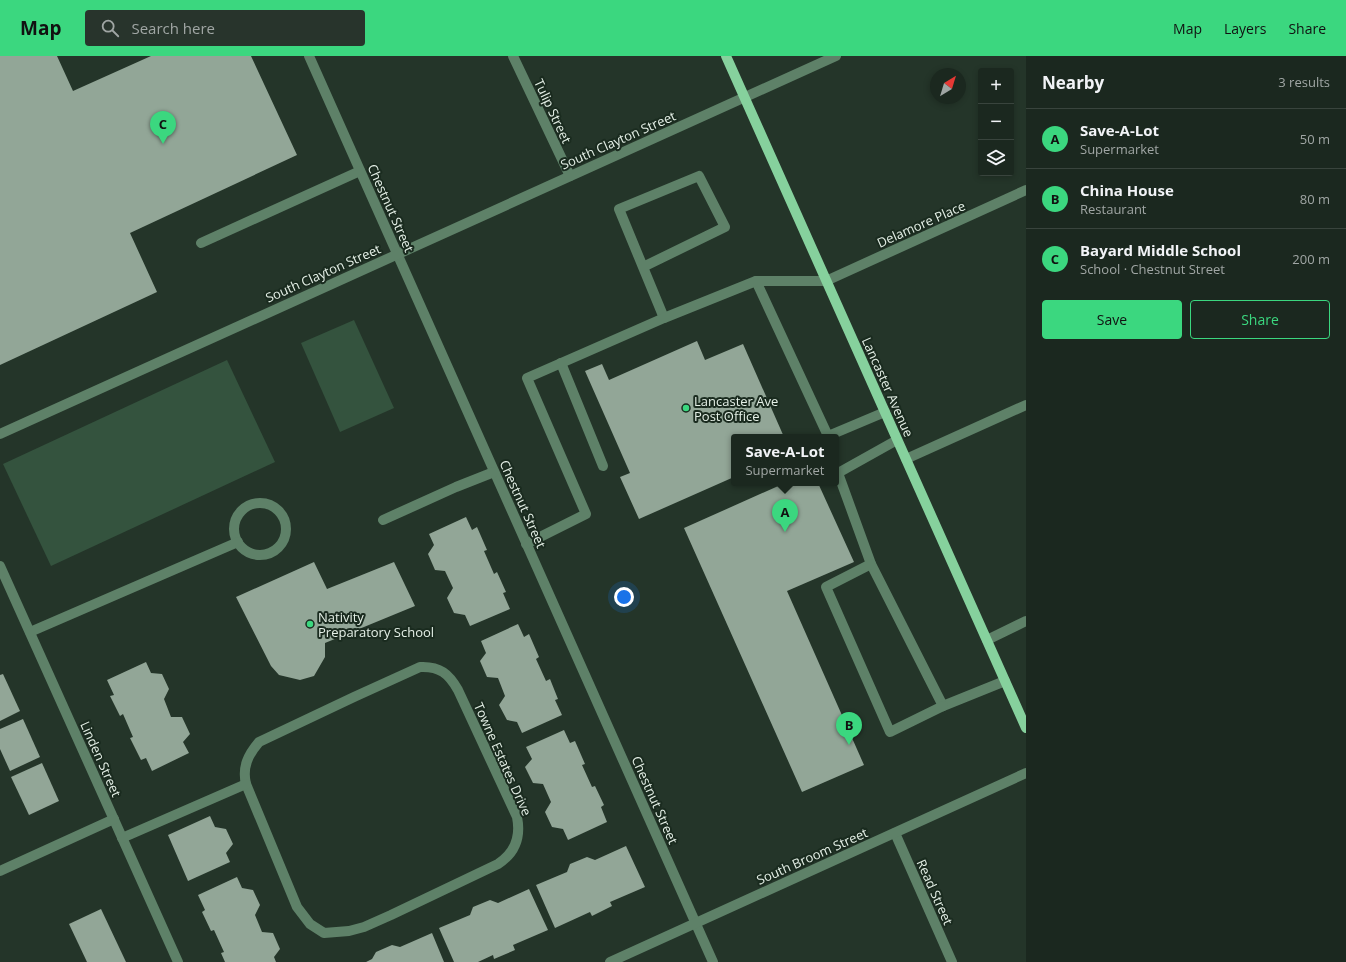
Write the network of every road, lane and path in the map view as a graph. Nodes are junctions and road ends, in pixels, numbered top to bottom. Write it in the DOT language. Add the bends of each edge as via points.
graph roads {
  1 [pos="308,56"];
  2 [pos="513,56"];
  3 [pos="726,56"];
  4 [pos="836,56"];
  5 [pos="744,97"];
  6 [pos="360,171"];
  7 [pos="570,176"];
  8 [pos="1026,190"];
  9 [pos="201,244"];
  10 [pos="397,254"];
  11 [pos="643,267"];
  12 [pos="756,281"];
  13 [pos="826,281"];
  14 [pos="664,318"];
  15 [pos="561,363"];
  16 [pos="1026,405"];
  17 [pos="885,412"];
  18 [pos="0,434"];
  19 [pos="827,434"];
  20 [pos="833,434"];
  21 [pos="897,440"];
  22 [pos="906,459"];
  23 [pos="603,466"];
  24 [pos="839,471"];
  25 [pos="494,472"];
  26 [pos="839,475"];
  27 [pos="383,520"];
  28 [pos="238,542"];
  29 [pos="526,544"];
  30 [pos="871,564"];
  31 [pos="0,566"];
  32 [pos="1026,621"];
  33 [pos="30,632"];
  34 [pos="987,640"];
  35 [pos="1005,681"];
  36 [pos="943,706"];
  37 [pos="1026,728"];
  38 [pos="1026,773"];
  39 [pos="246,784"];
  40 [pos="114,819"];
  41 [pos="894,833"];
  42 [pos="122,838"];
  43 [pos="0,871"];
  44 [pos="696,923"];
  45 [pos="178,962"];
  46 [pos="610,962"];
  47 [pos="713,962"];
  48 [pos="952,962"];
  1 -- 6 [label="street, Chestnut Street"];
  2 -- 7 [label="street, Tulip Street"];
  3 -- 5 [label="main road, Lancaster Avenue"];
  4 -- 5 [label="street, South Clayton Street"];
  5 -- 7 [label="street, South Clayton Street"];
  5 -- 13 [label="main road, Lancaster Avenue"];
  6 -- 9 [label="street"];
  6 -- 10 [label="street, Chestnut Street"];
  7 -- 10 [label="street, South Clayton Street"];
  8 -- 13 [label="street, Delamore Place"];
  10 -- 18 [label="street, South Clayton Street"];
  10 -- 25 [label="street, Chestnut Street"];
  11 -- 11 [label="street" via="619,209 699,176 725,227"];
  11 -- 14 [label="street"];
  12 -- 13 [label="street"];
  12 -- 14 [label="street"];
  12 -- 19 [label="street"];
  13 -- 17 [label="main road, Lancaster Avenue"];
  14 -- 15 [label="street"];
  15 -- 23 [label="street"];
  15 -- 29 [label="street" via="527,378 586,514"];
  16 -- 22 [label="street"];
  17 -- 20 [label="street"];
  17 -- 21 [label="main road, Lancaster Avenue"];
  21 -- 22 [label="main road, Lancaster Avenue"];
  21 -- 24 [label="street"];
  22 -- 34 [label="main road, Lancaster Avenue"];
  25 -- 27 [label="street"];
  25 -- 29 [label="street, Chestnut Street"];
  26 -- 30 [label="street"];
  28 -- 28 [label="street" via="234,530 235,519 247,505 265,503 274,506 283,514 286,536 271,553 257,555 248,552"];
  28 -- 33 [label="street"];
  29 -- 44 [label="street, Chestnut Street"];
  30 -- 36 [label="street"];
  30 -- 36 [label="street" via="826,587 890,732"];
  31 -- 33 [label="street, Linden Street"];
  32 -- 34 [label="street"];
  33 -- 40 [label="street, Linden Street"];
  34 -- 35 [label="main road, Lancaster Avenue"];
  35 -- 36 [label="street"];
  35 -- 37 [label="main road, Lancaster Avenue"];
  38 -- 41 [label="street, South Broom Street"];
  39 -- 39 [label="street, Towne Estates Drive" via="244,769 247,759 260,742 412,670 429,666 446,673 458,690 519,826 514,849 498,864 357,930 324,933 310,924 297,907"];
  39 -- 42 [label="street"];
  40 -- 42 [label="street, Linden Street"];
  40 -- 43 [label="street"];
  41 -- 44 [label="street, South Broom Street"];
  41 -- 48 [label="street, Read Street"];
  42 -- 45 [label="street, Linden Street"];
  44 -- 46 [label="street, South Broom Street"];
  44 -- 47 [label="street, Chestnut Street"];
}
